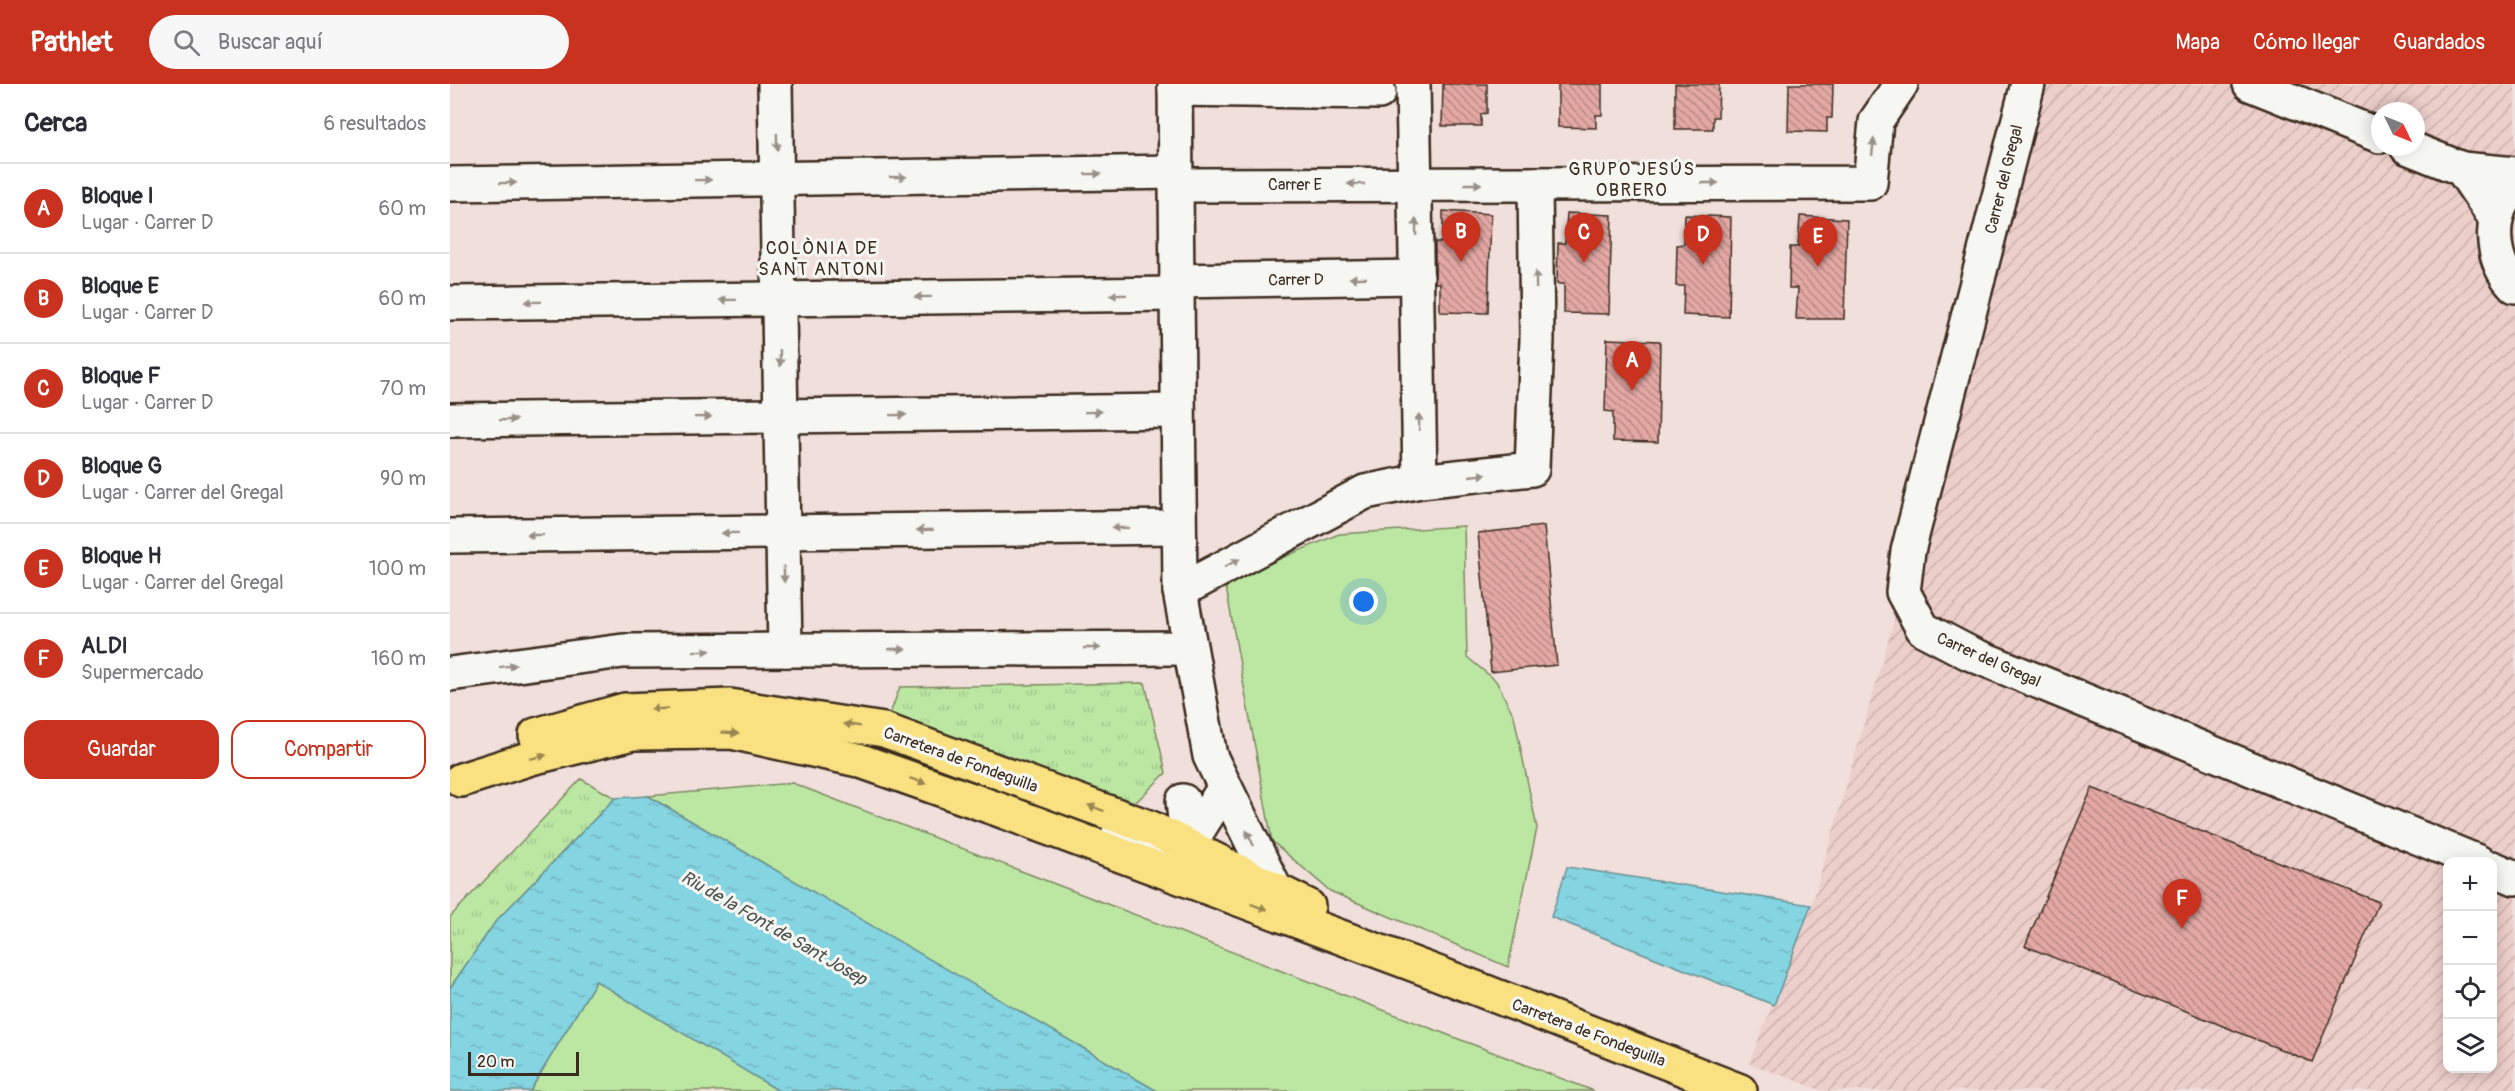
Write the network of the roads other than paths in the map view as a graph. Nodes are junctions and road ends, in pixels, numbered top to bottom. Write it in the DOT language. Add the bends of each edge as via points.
graph roads {
  1 [pos="776,84"];
  2 [pos="1413,84"];
  3 [pos="1901,84"];
  4 [pos="2028,84"];
  5 [pos="2250,84"];
  6 [pos="1175,87"];
  7 [pos="1379,92"];
  8 [pos="2371,132"];
  9 [pos="2425,154"];
  10 [pos="2462,169"];
  11 [pos="2515,174"];
  12 [pos="777,179"];
  13 [pos="1175,179"];
  14 [pos="450,184"];
  15 [pos="1415,184"];
  16 [pos="1534,184"];
  17 [pos="2515,185"];
  18 [pos="2496,219"];
  19 [pos="1417,277"];
  20 [pos="2515,286"];
  21 [pos="1176,288"];
  22 [pos="779,299"];
  23 [pos="450,303"];
  24 [pos="1177,411"];
  25 [pos="781,416"];
  26 [pos="450,420"];
  27 [pos="1420,481"];
  28 [pos="1178,527"];
  29 [pos="783,532"];
  30 [pos="450,536"];
  31 [pos="1180,591"];
  32 [pos="1189,648"];
  33 [pos="785,650"];
  34 [pos="450,674"];
  35 [pos="1210,756"];
  36 [pos="456,783"];
  37 [pos="1225,787"];
  38 [pos="1183,801"];
  39 [pos="1000,810"];
  40 [pos="1151,828"];
  41 [pos="1188,846"];
  42 [pos="2468,857"];
  43 [pos="2515,866"];
  44 [pos="2497,867"];
  45 [pos="2497,869"];
  46 [pos="2515,878"];
  47 [pos="1275,889"];
  48 [pos="1216,890"];
  49 [pos="1437,973"];
  50 [pos="1740,1091"];
  1 -- 12 [label="street, one-way"];
  2 -- 15 [label="street"];
  16 -- 3 [label="street, Carrer E, one-way" via="1870,183 1876,121"];
  4 -- 42 [label="street, Carrer del Gregal" via="1908,551 1903,592 1923,629 1969,653"];
  5 -- 8 [label="street"];
  6 -- 7 [label="street"];
  6 -- 13 [label="street"];
  9 -- 10 [label="street"];
  10 -- 11 [label="street"];
  10 -- 18 [label="street"];
  12 -- 13 [label="street, Carrer E, one-way"];
  14 -- 12 [label="street, Carrer E, one-way"];
  12 -- 22 [label="street"];
  15 -- 13 [label="street, Carrer E, one-way"];
  13 -- 21 [label="street"];
  15 -- 16 [label="street, Carrer E, one-way"];
  19 -- 15 [label="street, one-way"];
  27 -- 16 [label="street, one-way" via="1532,469 1538,339"];
  17 -- 18 [label="street" via="2502,202"];
  18 -- 20 [label="street" via="2494,240 2499,261"];
  19 -- 21 [label="street, Carrer D, one-way"];
  27 -- 19 [label="street, one-way"];
  21 -- 22 [label="street, Carrer D, one-way"];
  21 -- 24 [label="street"];
  22 -- 23 [label="street, Carrer D, one-way"];
  22 -- 25 [label="street, one-way"];
  25 -- 24 [label="street, one-way"];
  24 -- 28 [label="street"];
  26 -- 25 [label="street, one-way"];
  25 -- 29 [label="street"];
  31 -- 27 [label="street, one-way" via="1365,492"];
  28 -- 29 [label="street, one-way"];
  28 -- 31 [label="street"];
  29 -- 30 [label="street, one-way"];
  29 -- 33 [label="street, one-way"];
  31 -- 32 [label="street"];
  33 -- 32 [label="street, one-way"];
  32 -- 35 [label="street"];
  34 -- 33 [label="street, one-way" via="623,651"];
  35 -- 37 [label="street"];
  35 -- 38 [label="street"];
  36 -- 39 [label="main road, Carretera de Fondeguilla, one-way" via="531,759 633,734 731,732 858,760"];
  40 -- 36 [label="main road, Carretera de Fondeguilla, one-way" via="884,730 730,706 625,710 513,742"];
  37 -- 41 [label="street"];
  47 -- 37 [label="street, one-way"];
  38 -- 40 [label="street"];
  38 -- 41 [label="street"];
  39 -- 41 [label="street" via="1045,810 1148,853"];
  39 -- 48 [label="main road, Carretera de Fondeguilla"];
  40 -- 41 [label="main road, Carretera de Fondeguilla"];
  41 -- 47 [label="main road, Carretera de Fondeguilla"];
  41 -- 48 [label="street"];
  43 -- 44 [label="street"];
  45 -- 46 [label="street"];
  47 -- 49 [label="main road, Carretera de Fondeguilla"];
  48 -- 49 [label="main road, Carretera de Fondeguilla, one-way"];
  49 -- 50 [label="main road, Carretera de Fondeguilla"];
}
